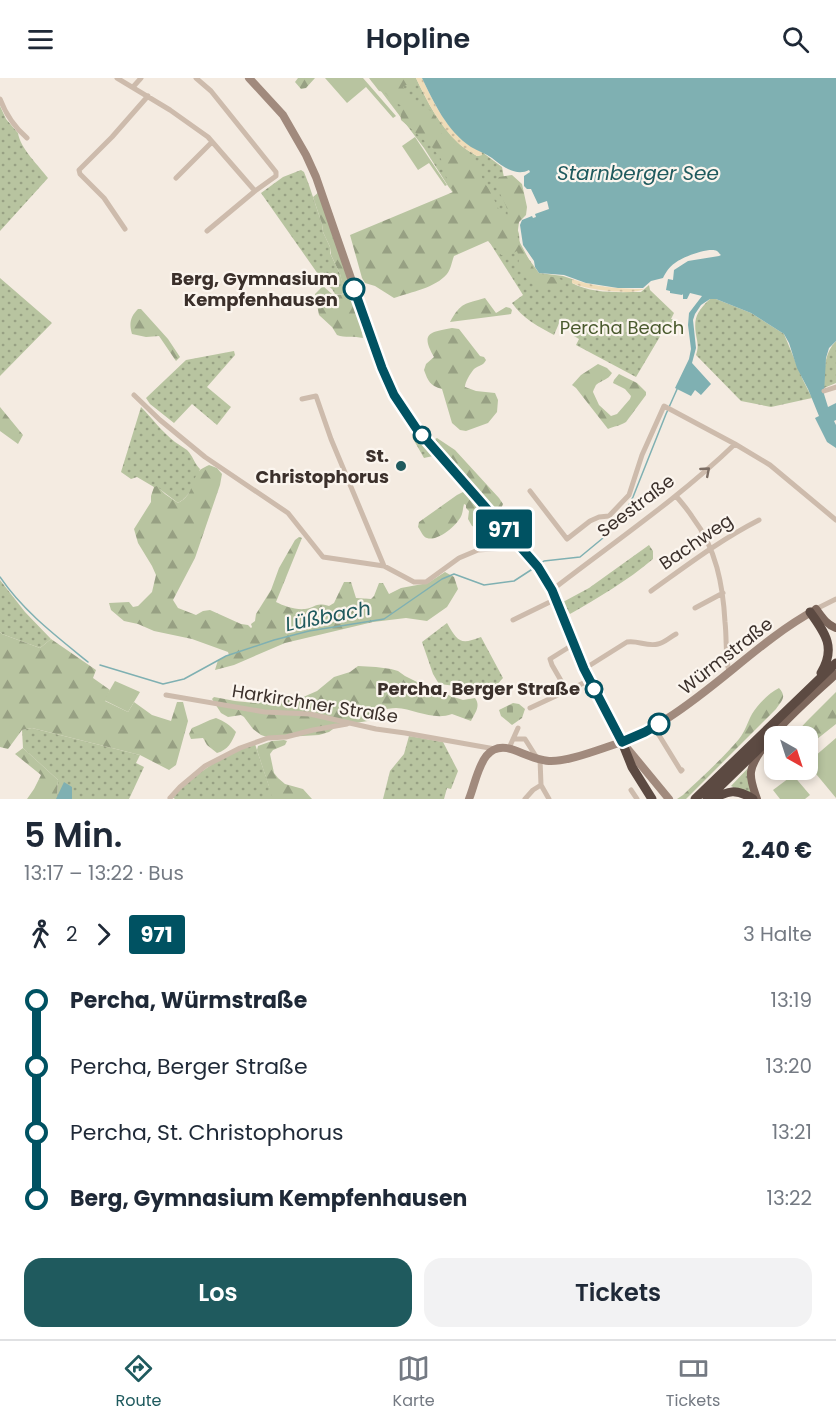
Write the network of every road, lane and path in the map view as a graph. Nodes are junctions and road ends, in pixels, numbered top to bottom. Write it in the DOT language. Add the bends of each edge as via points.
graph roads {
  1 [pos="117,78"];
  2 [pos="141,78"];
  3 [pos="196,78"];
  4 [pos="249,78"];
  5 [pos="133,87"];
  6 [pos="147,96"];
  7 [pos="0,99"];
  8 [pos="27,138"];
  9 [pos="212,142"];
  10 [pos="176,178"];
  11 [pos="255,191"];
  12 [pos="125,229"];
  13 [pos="207,231"];
  14 [pos="836,387"];
  15 [pos="824,391"];
  16 [pos="134,395"];
  17 [pos="302,399"];
  18 [pos="735,444"];
  19 [pos="530,491"];
  20 [pos="676,496"];
  21 [pos="759,520"];
  22 [pos="836,520"];
  23 [pos="521,547"];
  24 [pos="711,548"];
  25 [pos="384,566"];
  26 [pos="552,590"];
  27 [pos="651,591"];
  28 [pos="723,593"];
  29 [pos="556,599"];
  30 [pos="836,599"];
  31 [pos="695,608"];
  32 [pos="813,611"];
  33 [pos="513,620"];
  34 [pos="836,628"];
  35 [pos="676,634"];
  36 [pos="574,644"];
  37 [pos="836,663"];
  38 [pos="584,669"];
  39 [pos="729,672"];
  40 [pos="836,674"];
  41 [pos="590,680"];
  42 [pos="810,687"];
  43 [pos="567,691"];
  44 [pos="166,695"];
  45 [pos="530,708"];
  46 [pos="349,724"];
  47 [pos="782,726"];
  48 [pos="654,727"];
  49 [pos="513,739"];
  50 [pos="525,739"];
  51 [pos="622,742"];
  52 [pos="764,744"];
  53 [pos="764,747"];
  54 [pos="509,748"];
  55 [pos="495,749"];
  56 [pos="538,758"];
  57 [pos="682,770"];
  58 [pos="541,785"];
  59 [pos="631,790"];
  60 [pos="170,798"];
  61 [pos="470,799"];
  62 [pos="525,799"];
  63 [pos="549,799"];
  64 [pos="636,799"];
  65 [pos="652,799"];
  66 [pos="669,799"];
  67 [pos="695,799"];
  68 [pos="710,799"];
  69 [pos="755,799"];
  1 -- 5 [label="street"];
  2 -- 5 [label="street"];
  3 -- 11 [label="street" via="276,172"];
  4 -- 23 [label="main road" via="283,115 306,155 394,395 419,432"];
  5 -- 6 [label="street"];
  6 -- 9 [label="street"];
  6 -- 12 [label="street" via="79,170"];
  7 -- 8 [label="street" via="17,130"];
  9 -- 10 [label="street"];
  9 -- 11 [label="street"];
  11 -- 13 [label="street"];
  14 -- 15 [label="street"];
  16 -- 25 [label="street" via="205,457 288,513 323,557"];
  17 -- 25 [label="street" via="316,396"];
  18 -- 19 [label="street" via="664,406 629,495 609,516 590,521 567,539"];
  20 -- 18 [label="street, Seestraße, one-way"];
  18 -- 22 [label="street" via="770,465"];
  20 -- 24 [label="street"];
  20 -- 26 [label="street, Seestraße"];
  21 -- 24 [label="street, Bachweg"];
  23 -- 25 [label="street" via="478,550 459,558 426,582 414,582"];
  23 -- 26 [label="main road"];
  24 -- 27 [label="street, Bachweg"];
  24 -- 28 [label="street"];
  26 -- 29 [label="main road"];
  28 -- 31 [label="street"];
  28 -- 39 [label="street"];
  29 -- 33 [label="street"];
  29 -- 36 [label="main road"];
  30 -- 32 [label="street"];
  32 -- 34 [label="main road"];
  32 -- 39 [label="main road, Würmstraße"];
  32 -- 42 [label="highway" via="826,635 830,653"];
  35 -- 38 [label="street" via="659,644 627,642"];
  36 -- 38 [label="main road"];
  36 -- 43 [label="street" via="550,659"];
  37 -- 42 [label="highway"];
  38 -- 41 [label="main road"];
  39 -- 48 [label="main road, Würmstraße"];
  40 -- 47 [label="main road"];
  41 -- 43 [label="street"];
  41 -- 51 [label="main road"];
  42 -- 67 [label="highway"];
  43 -- 45 [label="street"];
  44 -- 46 [label="street, Harkirchner Straße" via="265,712 310,714"];
  46 -- 55 [label="street, Harkirchner Straße"];
  46 -- 60 [label="street" via="268,738 225,754 205,766"];
  48 -- 51 [label="main road, Würmstraße"];
  48 -- 57 [label="street"];
  49 -- 50 [label="street"];
  49 -- 50 [label="street" via="518,728"];
  49 -- 54 [label="street"];
  50 -- 56 [label="street"];
  51 -- 56 [label="main road, Würmstraße" via="560,761"];
  51 -- 65 [label="highway"];
  51 -- 66 [label="main road"];
  52 -- 68 [label="highway"];
  53 -- 69 [label="main road" via="751,770"];
  54 -- 55 [label="main road"];
  54 -- 56 [label="main road"];
  55 -- 61 [label="main road" via="483,758"];
  56 -- 58 [label="street"];
  58 -- 62 [label="street"];
  58 -- 63 [label="street"];
  59 -- 64 [label="street"];
  68 -- 69 [label="highway" via="733,791"];
}
